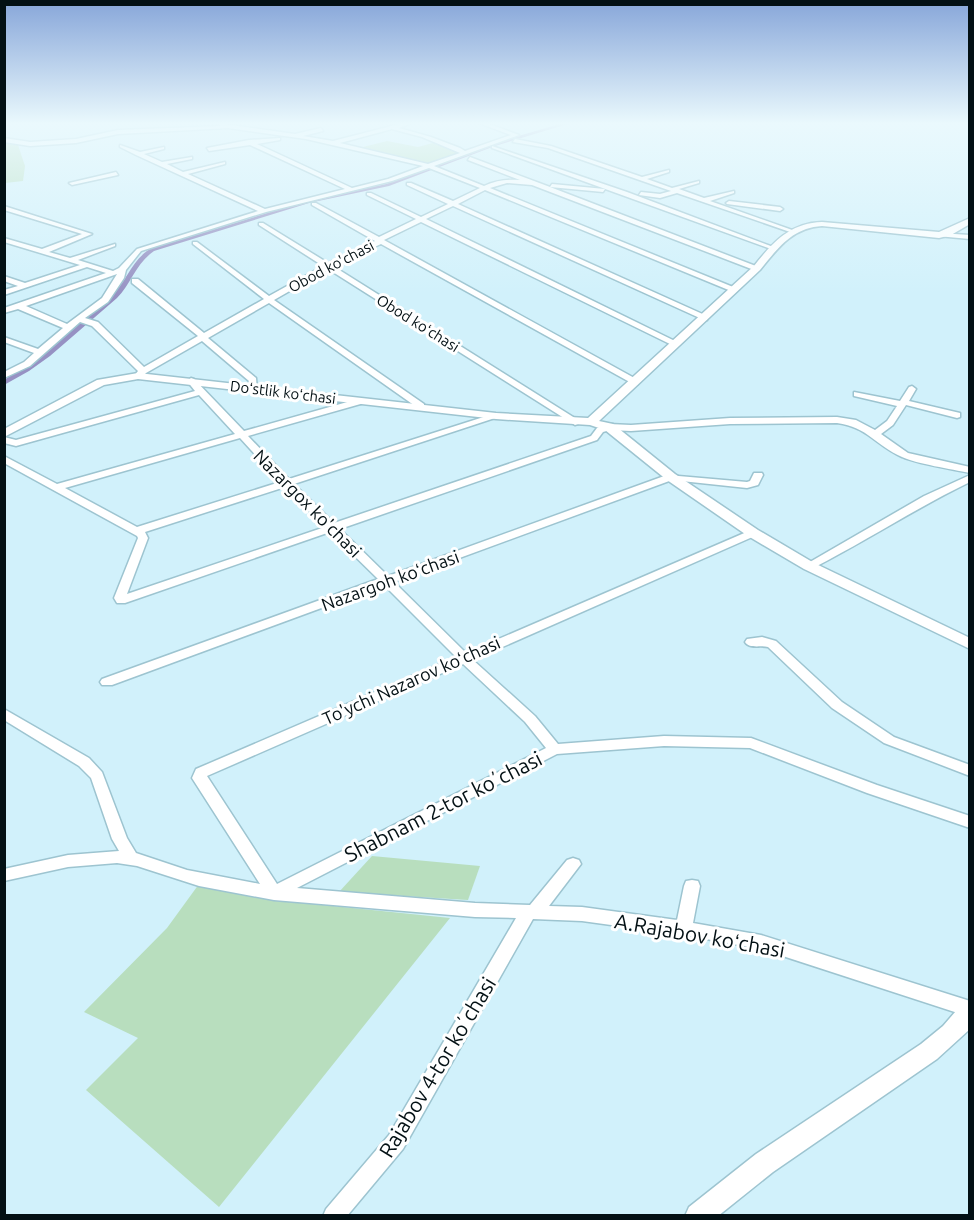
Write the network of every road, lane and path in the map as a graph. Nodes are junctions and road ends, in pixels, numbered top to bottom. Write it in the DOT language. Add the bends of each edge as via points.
graph roads {
  1 [pos="87,180"];
  2 [pos="195,180"];
  3 [pos="331,180"];
  4 [pos="388,180"];
  5 [pos="467,180"];
  6 [pos="525,180"];
  7 [pos="588,180"];
  8 [pos="649,180"];
  9 [pos="697,182"];
  10 [pos="72,183"];
  11 [pos="409,184"];
  12 [pos="536,184"];
  13 [pos="487,187"];
  14 [pos="350,189"];
  15 [pos="676,190"];
  16 [pos="622,192"];
  17 [pos="732,192"];
  18 [pos="369,194"];
  19 [pos="708,200"];
  20 [pos="454,203"];
  21 [pos="314,204"];
  22 [pos="4,208"];
  23 [pos="780,209"];
  24 [pos="264,211"];
  25 [pos="421,219"];
  26 [pos="969,220"];
  27 [pos="261,224"];
  28 [pos="792,231"];
  29 [pos="939,235"];
  30 [pos="969,237"];
  31 [pos="4,240"];
  32 [pos="379,240"];
  33 [pos="195,243"];
  34 [pos="113,245"];
  35 [pos="773,248"];
  36 [pos="42,252"];
  37 [pos="71,260"];
  38 [pos="84,266"];
  39 [pos="328,266"];
  40 [pos="757,268"];
  41 [pos="118,272"];
  42 [pos="4,278"];
  43 [pos="135,281"];
  44 [pos="23,286"];
  45 [pos="734,289"];
  46 [pos="4,293"];
  47 [pos="48,296"];
  48 [pos="268,299"];
  49 [pos="19,306"];
  50 [pos="4,311"];
  51 [pos="704,318"];
  52 [pos="79,319"];
  53 [pos="68,327"];
  54 [pos="203,337"];
  55 [pos="4,339"];
  56 [pos="674,344"];
  57 [pos="38,352"];
  58 [pos="140,374"];
  59 [pos="4,376"];
  60 [pos="191,381"];
  61 [pos="635,382"];
  62 [pos="254,388"];
  63 [pos="912,389"];
  64 [pos="200,392"];
  65 [pos="857,394"];
  66 [pos="361,401"];
  67 [pos="903,403"];
  68 [pos="420,406"];
  69 [pos="957,415"];
  70 [pos="496,416"];
  71 [pos="575,422"];
  72 [pos="591,422"];
  73 [pos="609,427"];
  74 [pos="4,434"];
  75 [pos="876,434"];
  76 [pos="242,436"];
  77 [pos="4,440"];
  78 [pos="4,459"];
  79 [pos="969,470"];
  80 [pos="758,475"];
  81 [pos="672,477"];
  82 [pos="969,478"];
  83 [pos="286,482"];
  84 [pos="55,488"];
  85 [pos="332,528"];
  86 [pos="136,531"];
  87 [pos="753,533"];
  88 [pos="808,566"];
  89 [pos="386,581"];
  90 [pos="751,642"];
  91 [pos="969,644"];
  92 [pos="463,657"];
  93 [pos="107,682"];
  94 [pos="4,712"];
  95 [pos="555,749"];
  96 [pos="969,771"];
  97 [pos="969,822"];
  98 [pos="131,858"];
  99 [pos="573,864"];
  100 [pos="4,875"];
  101 [pos="692,886"];
  102 [pos="274,893"];
  103 [pos="532,911"];
  104 [pos="684,928"];
  105 [pos="969,1010"];
  106 [pos="333,1215"];
  107 [pos="698,1215"];
  1 -- 10 [label="street"];
  2 -- 24 [label="street"];
  3 -- 14 [label="street"];
  4 -- 14 [label="street"];
  5 -- 13 [label="street"];
  6 -- 12 [label="street"];
  7 -- 16 [label="street"];
  8 -- 15 [label="street"];
  9 -- 15 [label="street"];
  11 -- 20 [label="street"];
  12 -- 13 [label="street, Obod ko'chasi" via="507,181"];
  12 -- 16 [label="street"];
  12 -- 40 [label="street"];
  13 -- 20 [label="street, Obod ko'chasi"];
  13 -- 45 [label="street"];
  14 -- 24 [label="street"];
  15 -- 16 [label="street" via="660,196"];
  15 -- 19 [label="street"];
  16 -- 35 [label="street"];
  17 -- 19 [label="street"];
  18 -- 25 [label="street"];
  19 -- 23 [label="street"];
  19 -- 28 [label="street"];
  20 -- 25 [label="street, Obod ko'chasi"];
  20 -- 51 [label="street"];
  21 -- 32 [label="street"];
  22 -- 36 [label="street" via="88,234"];
  24 -- 41 [label="street" via="139,250"];
  25 -- 32 [label="street, Obod ko'chasi"];
  25 -- 56 [label="street"];
  26 -- 29 [label="street"];
  27 -- 39 [label="street, Obod koʻchasi"];
  28 -- 29 [label="street" via="810,224"];
  28 -- 35 [label="street"];
  29 -- 30 [label="street"];
  31 -- 36 [label="street"];
  32 -- 39 [label="street, Obod ko'chasi"];
  32 -- 61 [label="street"];
  33 -- 48 [label="street"];
  34 -- 37 [label="street"];
  35 -- 40 [label="street"];
  36 -- 37 [label="street"];
  37 -- 38 [label="street"];
  38 -- 41 [label="street"];
  38 -- 44 [label="street"];
  39 -- 48 [label="street, Obod ko'chasi"];
  39 -- 71 [label="street, Obod koʻchasi"];
  40 -- 45 [label="street"];
  41 -- 47 [label="street"];
  41 -- 52 [label="street" via="120,278 105,300"];
  42 -- 44 [label="street"];
  43 -- 54 [label="street"];
  44 -- 46 [label="street"];
  44 -- 47 [label="street"];
  45 -- 51 [label="street"];
  47 -- 49 [label="street"];
  48 -- 54 [label="street, Obod ko'chasi"];
  48 -- 68 [label="street"];
  49 -- 50 [label="street"];
  49 -- 53 [label="street"];
  51 -- 56 [label="street"];
  52 -- 53 [label="street"];
  52 -- 58 [label="street" via="92,322"];
  53 -- 57 [label="street"];
  54 -- 58 [label="street, Obod ko'chasi"];
  54 -- 62 [label="street" via="253,380"];
  55 -- 57 [label="street"];
  56 -- 61 [label="street"];
  57 -- 59 [label="street" via="27,364"];
  58 -- 60 [label="street, Doʻstlik koʻchasi"];
  58 -- 74 [label="street, Doʻstlik koʻchasi" via="101,382"];
  60 -- 62 [label="street, Doʻstlik koʻchasi"];
  60 -- 64 [label="street, Nazargox ko'chasi"];
  61 -- 72 [label="street"];
  62 -- 66 [label="street, Doʻstlik koʻchasi"];
  63 -- 67 [label="street"];
  64 -- 76 [label="street, Nazargox ko'chasi"];
  64 -- 77 [label="street" via="16,443"];
  65 -- 67 [label="street"];
  66 -- 68 [label="street, Doʻstlik koʻchasi"];
  66 -- 76 [label="street"];
  67 -- 69 [label="street"];
  67 -- 75 [label="street" via="890,423"];
  68 -- 70 [label="street, Doʻstlik koʻchasi"];
  70 -- 71 [label="street, Doʻstlik koʻchasi"];
  70 -- 83 [label="street"];
  71 -- 72 [label="street, Doʻstlik koʻchasi"];
  72 -- 73 [label="street, Doʻstlik koʻchasi"];
  73 -- 75 [label="street" via="819,419 853,422"];
  73 -- 81 [label="street"];
  73 -- 85 [label="street" via="594,438"];
  75 -- 79 [label="street" via="905,455"];
  76 -- 83 [label="street, Nazargox ko'chasi"];
  76 -- 84 [label="street"];
  78 -- 84 [label="street"];
  80 -- 81 [label="street" via="754,483 747,485"];
  81 -- 87 [label="street"];
  81 -- 89 [label="street, Nazargoh koʻchasi"];
  82 -- 88 [label="street"];
  83 -- 85 [label="street, Nazargox ko'chasi"];
  83 -- 86 [label="street"];
  84 -- 86 [label="street"];
  85 -- 86 [label="street" via="121,600 143,538"];
  85 -- 89 [label="street, Nazargox ko'chasi"];
  87 -- 88 [label="street"];
  87 -- 92 [label="street, To'ychi Nazarov koʻchasi"];
  88 -- 91 [label="street"];
  89 -- 92 [label="street, Nazargox ko'chasi"];
  89 -- 93 [label="street, Nazargoh koʻchasi"];
  90 -- 96 [label="street" via="772,644 837,705 889,740"];
  92 -- 95 [label="street, Nazargox ko'chasi" via="530,719"];
  92 -- 102 [label="street, To'ychi Nazarov koʻchasi" via="201,773 199,778"];
  94 -- 98 [label="street" via="84,762 97,776"];
  95 -- 97 [label="street, Shabnam 2-tor koʼchasi" via="664,741 752,743"];
  95 -- 102 [label="street, Shabnam 2-tor koʼchasi"];
  98 -- 100 [label="street" via="91,859"];
  98 -- 102 [label="street" via="233,887"];
  99 -- 103 [label="street, Rajabov 4-tor koʼchasi"];
  101 -- 104 [label="street"];
  102 -- 103 [label="street, A.Rajabov koʻchasi"];
  103 -- 104 [label="street, A.Rajabov koʻchasi"];
  103 -- 106 [label="street, Rajabov 4-tor koʼchasi" via="396,1142"];
  104 -- 105 [label="street, A.Rajabov koʻchasi" via="761,942"];
  105 -- 107 [label="street" via="955,1031 916,1061"];
}
